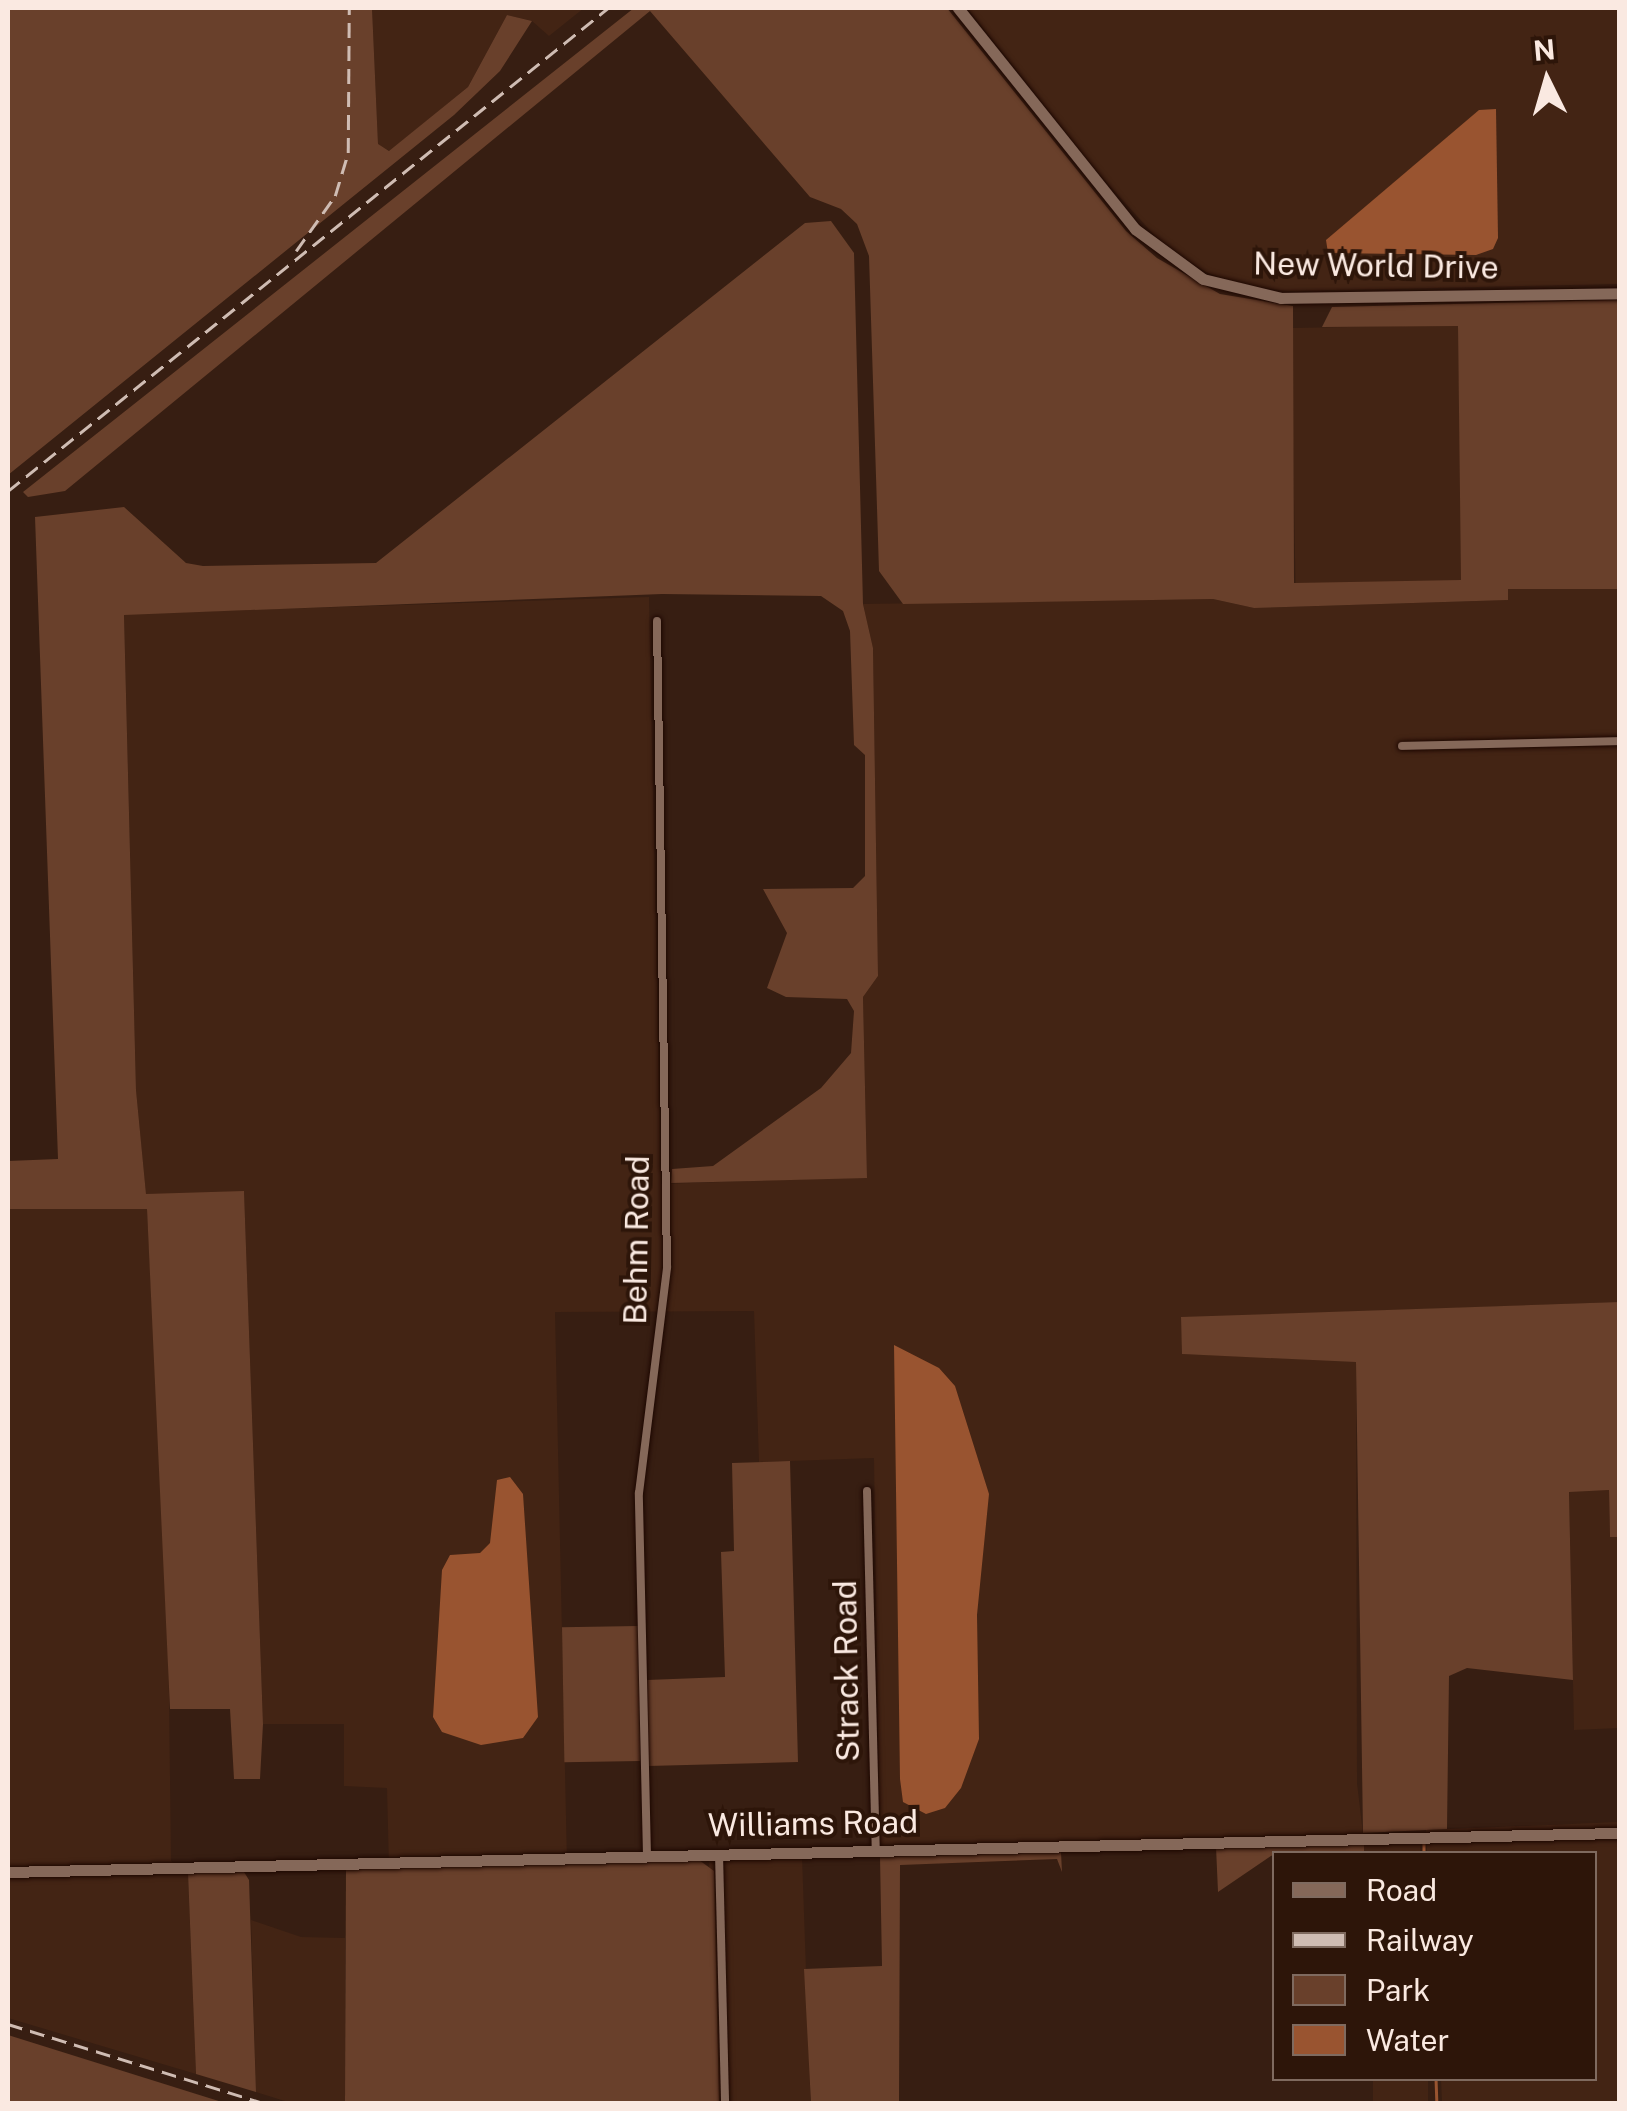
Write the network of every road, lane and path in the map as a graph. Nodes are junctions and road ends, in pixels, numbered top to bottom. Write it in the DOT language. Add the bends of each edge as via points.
graph roads {
  1 [pos="958,8"];
  2 [pos="1620,293"];
  3 [pos="656,622"];
  4 [pos="1620,741"];
  5 [pos="1402,746"];
  6 [pos="866,1491"];
  7 [pos="1620,1833"];
  8 [pos="876,1850"];
  9 [pos="719,1854"];
  10 [pos="647,1856"];
  11 [pos="8,1872"];
  12 [pos="726,2104"];
  1 -- 2 [label="main road, New World Drive" via="1135,230 1203,279 1281,298"];
  3 -- 10 [label="street, Behm Road" via="667,1267 639,1494"];
  4 -- 5 [label="street"];
  6 -- 8 [label="street, Strack Road"];
  7 -- 8 [label="main road, Williams Road"];
  8 -- 9 [label="main road, Williams Road"];
  9 -- 10 [label="main road, Williams Road"];
  9 -- 12 [label="street"];
  10 -- 11 [label="main road, Williams Road"];
}
